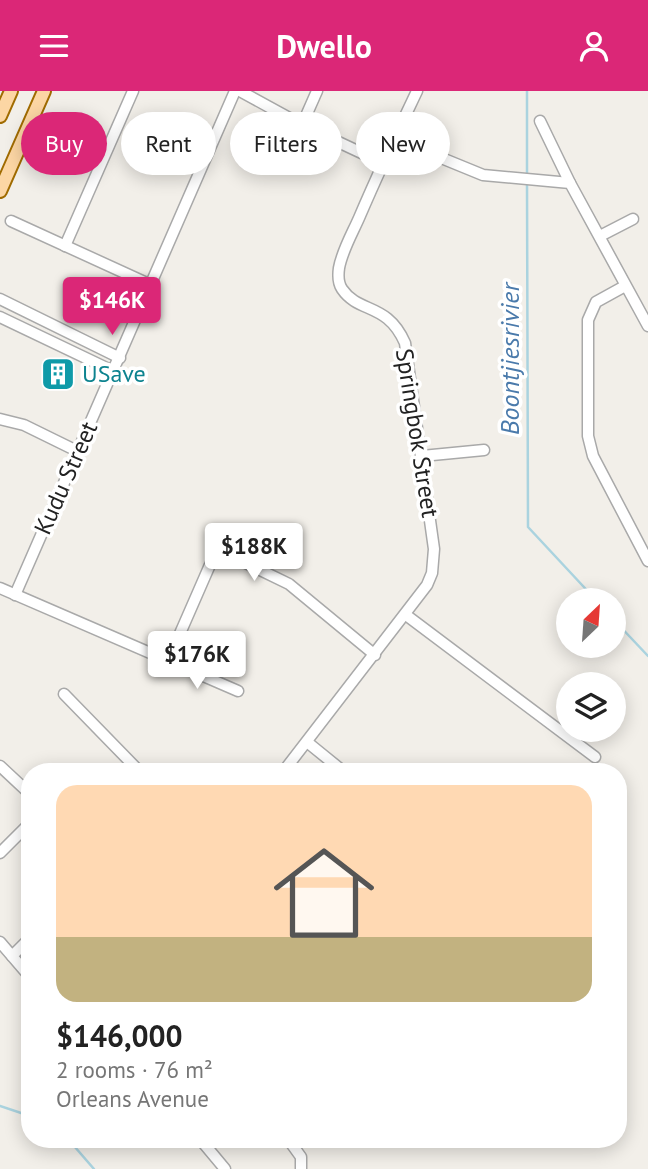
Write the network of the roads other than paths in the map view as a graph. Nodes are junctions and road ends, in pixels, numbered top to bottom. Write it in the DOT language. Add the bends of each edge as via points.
graph roads {
  1 [pos="10,91"];
  2 [pos="44,91"];
  3 [pos="133,91"];
  4 [pos="237,91"];
  5 [pos="317,91"];
  6 [pos="416,91"];
  7 [pos="277,112"];
  8 [pos="308,112"];
  9 [pos="407,112"];
  10 [pos="0,115"];
  11 [pos="540,121"];
  12 [pos="450,162"];
  13 [pos="378,175"];
  14 [pos="570,183"];
  15 [pos="0,191"];
  16 [pos="634,219"];
  17 [pos="11,221"];
  18 [pos="600,236"];
  19 [pos="65,246"];
  20 [pos="151,285"];
  21 [pos="625,286"];
  22 [pos="0,299"];
  23 [pos="0,317"];
  24 [pos="648,326"];
  25 [pos="120,358"];
  26 [pos="113,371"];
  27 [pos="0,419"];
  28 [pos="484,450"];
  29 [pos="77,451"];
  30 [pos="422,456"];
  31 [pos="648,561"];
  32 [pos="0,588"];
  33 [pos="15,595"];
  34 [pos="406,615"];
  35 [pos="375,655"];
  36 [pos="168,661"];
  37 [pos="238,691"];
  38 [pos="64,694"];
  39 [pos="307,742"];
  40 [pos="595,757"];
  41 [pos="131,763"];
  42 [pos="290,763"];
  43 [pos="333,763"];
  44 [pos="0,766"];
  45 [pos="21,786"];
  46 [pos="21,832"];
  47 [pos="0,853"];
  48 [pos="0,942"];
  49 [pos="21,947"];
  50 [pos="12,956"];
  51 [pos="21,966"];
  52 [pos="208,1148"];
  53 [pos="294,1148"];
  54 [pos="225,1169"];
  55 [pos="300,1169"];
  1 -- 10 [label="main road"];
  2 -- 15 [label="main road"];
  3 -- 19 [label="street"];
  4 -- 7 [label="street"];
  4 -- 20 [label="street, Kudu Street"];
  5 -- 8 [label="street"];
  6 -- 9 [label="street, Springbok Street"];
  11 -- 14 [label="street"];
  12 -- 14 [label="street" via="469,170"];
  13 -- 30 [label="street, Springbok Street" via="338,279 352,299 387,316 398,328 405,343"];
  14 -- 18 [label="street"];
  16 -- 18 [label="street"];
  17 -- 19 [label="street"];
  18 -- 21 [label="street"];
  19 -- 20 [label="street"];
  20 -- 25 [label="street, Kudu Street"];
  21 -- 24 [label="street"];
  21 -- 31 [label="street" via="596,302 588,320 588,436 593,456"];
  22 -- 25 [label="street"];
  23 -- 26 [label="street"];
  25 -- 26 [label="street, Kudu Street"];
  26 -- 29 [label="street, Kudu Street"];
  27 -- 29 [label="street" via="24,425"];
  28 -- 30 [label="street"];
  29 -- 33 [label="street, Kudu Street"];
  30 -- 34 [label="street, Springbok Street" via="434,562 427,585"];
  32 -- 33 [label="street"];
  33 -- 36 [label="street"];
  34 -- 35 [label="street, Springbok Street"];
  34 -- 40 [label="street"];
  35 -- 36 [label="street" via="289,584 225,553 213,558"];
  35 -- 39 [label="street, Springbok Street"];
  36 -- 37 [label="street"];
  38 -- 41 [label="street"];
  39 -- 42 [label="street, Springbok Street"];
  39 -- 43 [label="street"];
  44 -- 45 [label="street"];
  46 -- 47 [label="street"];
  48 -- 50 [label="street"];
  49 -- 50 [label="street"];
  50 -- 51 [label="street"];
  52 -- 54 [label="street"];
  53 -- 55 [label="street" via="301,1157"];
}
